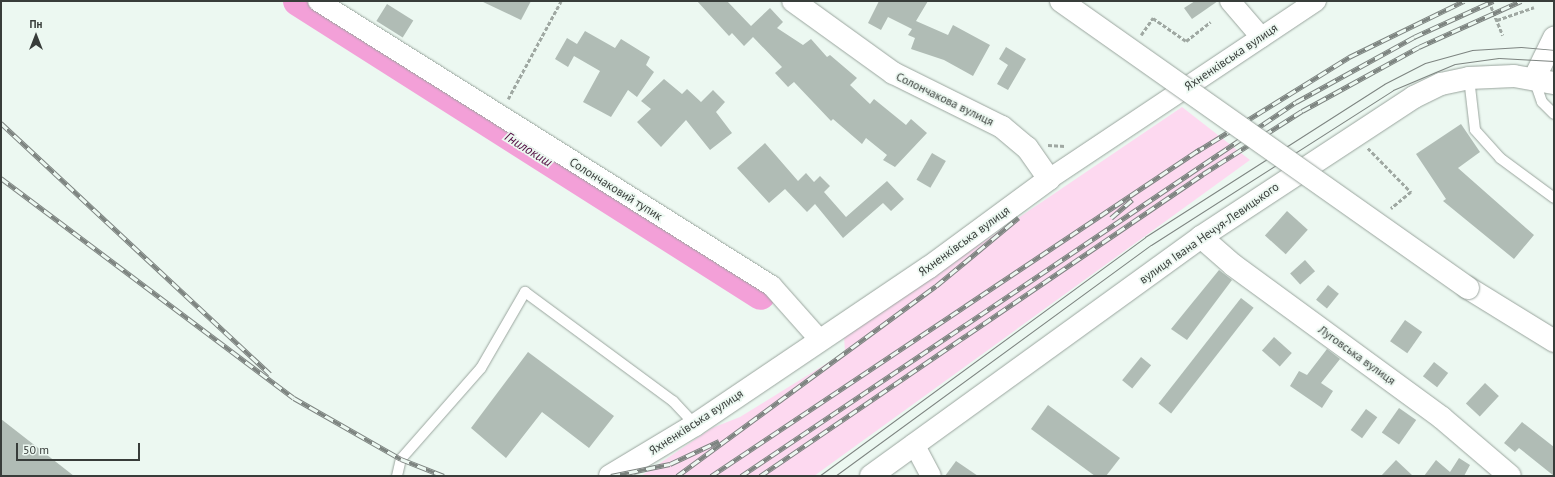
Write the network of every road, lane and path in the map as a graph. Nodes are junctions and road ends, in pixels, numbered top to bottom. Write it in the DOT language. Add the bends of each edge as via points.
graph roads {
  1 [pos="318,1"];
  2 [pos="561,1"];
  3 [pos="793,1"];
  4 [pos="1061,1"];
  5 [pos="1230,1"];
  6 [pos="1316,1"];
  7 [pos="1489,1"];
  8 [pos="1534,7"];
  9 [pos="1497,20"];
  10 [pos="1210,22"];
  11 [pos="1503,36"];
  12 [pos="1139,37"];
  13 [pos="1261,37"];
  14 [pos="1551,49"];
  15 [pos="1469,78"];
  16 [pos="1544,81"];
  17 [pos="1554,114"];
  18 [pos="499,116"];
  19 [pos="1363,143"];
  20 [pos="1043,144"];
  21 [pos="1069,146"];
  22 [pos="1049,179"];
  23 [pos="1554,198"];
  24 [pos="1391,208"];
  25 [pos="1201,238"];
  26 [pos="820,340"];
  27 [pos="1554,341"];
  28 [pos="695,425"];
  29 [pos="914,444"];
  30 [pos="397,476"];
  31 [pos="610,476"];
  32 [pos="871,476"];
  33 [pos="930,476"];
  34 [pos="1510,476"];
  1 -- 18 [label="street, Солончаковий тупик"];
  2 -- 18 [label="path" via="555,18"];
  3 -- 22 [label="main road, Солончакова вулиця" via="893,73 1002,127 1027,148"];
  4 -- 27 [label="main road, bridge" via="1468,288"];
  5 -- 13 [label="street"];
  6 -- 13 [label="street, Яхненківська вулиця"];
  7 -- 9 [label="path"];
  8 -- 9 [label="path"];
  9 -- 11 [label="path"];
  10 -- 12 [label="path" via="1186,41 1153,18"];
  13 -- 22 [label="street, Яхненківська вулиця"];
  14 -- 16 [label="main road"];
  15 -- 16 [label="main road, вулиця Івана Нечуя-Левицького"];
  15 -- 23 [label="lane" via="1475,130 1500,158"];
  15 -- 25 [label="main road, вулиця Івана Нечуя-Левицького" via="1441,84 1391,110"];
  16 -- 17 [label="lane" via="1542,102"];
  18 -- 26 [label="street, Солончаковий тупик" via="772,286"];
  19 -- 24 [label="path" via="1411,192"];
  20 -- 21 [label="path"];
  22 -- 26 [label="main road, Яхненківська вулиця" via="928,268"];
  25 -- 29 [label="main road, вулиця Івана Нечуя-Левицького"];
  25 -- 34 [label="main road, Луговська вулиця" via="1442,418"];
  26 -- 28 [label="main road, Яхненківська вулиця"];
  28 -- 30 [label="lane" via="673,401 525,292 481,368 401,458"];
  28 -- 31 [label="main road, Яхненківська вулиця"];
  29 -- 32 [label="main road, вулиця Івана Нечуя-Левицького"];
  29 -- 33 [label="street"];
}
